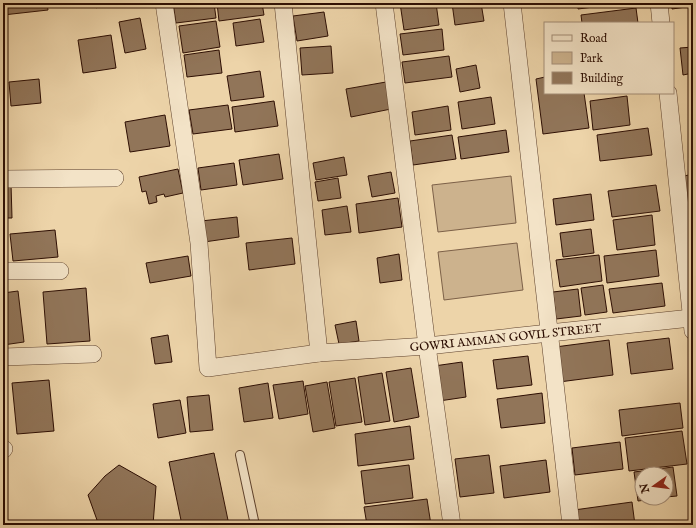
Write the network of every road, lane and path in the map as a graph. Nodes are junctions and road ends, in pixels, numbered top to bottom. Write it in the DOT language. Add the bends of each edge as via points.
graph roads {
  1 [pos="164,3"];
  2 [pos="283,3"];
  3 [pos="384,3"];
  4 [pos="512,3"];
  5 [pos="659,3"];
  6 [pos="661,22"];
  7 [pos="668,94"];
  8 [pos="115,178"];
  9 [pos="3,179"];
  10 [pos="3,271"];
  11 [pos="60,271"];
  12 [pos="692,325"];
  13 [pos="548,333"];
  14 [pos="427,346"];
  15 [pos="319,353"];
  16 [pos="93,354"];
  17 [pos="3,357"];
  18 [pos="240,455"];
  19 [pos="254,525"];
  20 [pos="452,525"];
  21 [pos="571,525"];
  1 -- 15 [label="street, GOWRI AMMAN GOVIL STREET" via="199,243 208,368"];
  2 -- 15 [label="street"];
  3 -- 14 [label="street"];
  4 -- 13 [label="street"];
  5 -- 6 [label="street"];
  7 -- 12 [label="street"];
  8 -- 9 [label="street"];
  10 -- 11 [label="street"];
  12 -- 13 [label="street, GOWRI AMMAN GOVIL STREET"];
  13 -- 14 [label="street, GOWRI AMMAN GOVIL STREET"];
  13 -- 21 [label="street"];
  14 -- 15 [label="street, GOWRI AMMAN GOVIL STREET"];
  14 -- 20 [label="street"];
  16 -- 17 [label="street"];
  18 -- 19 [label="lane"];
}
